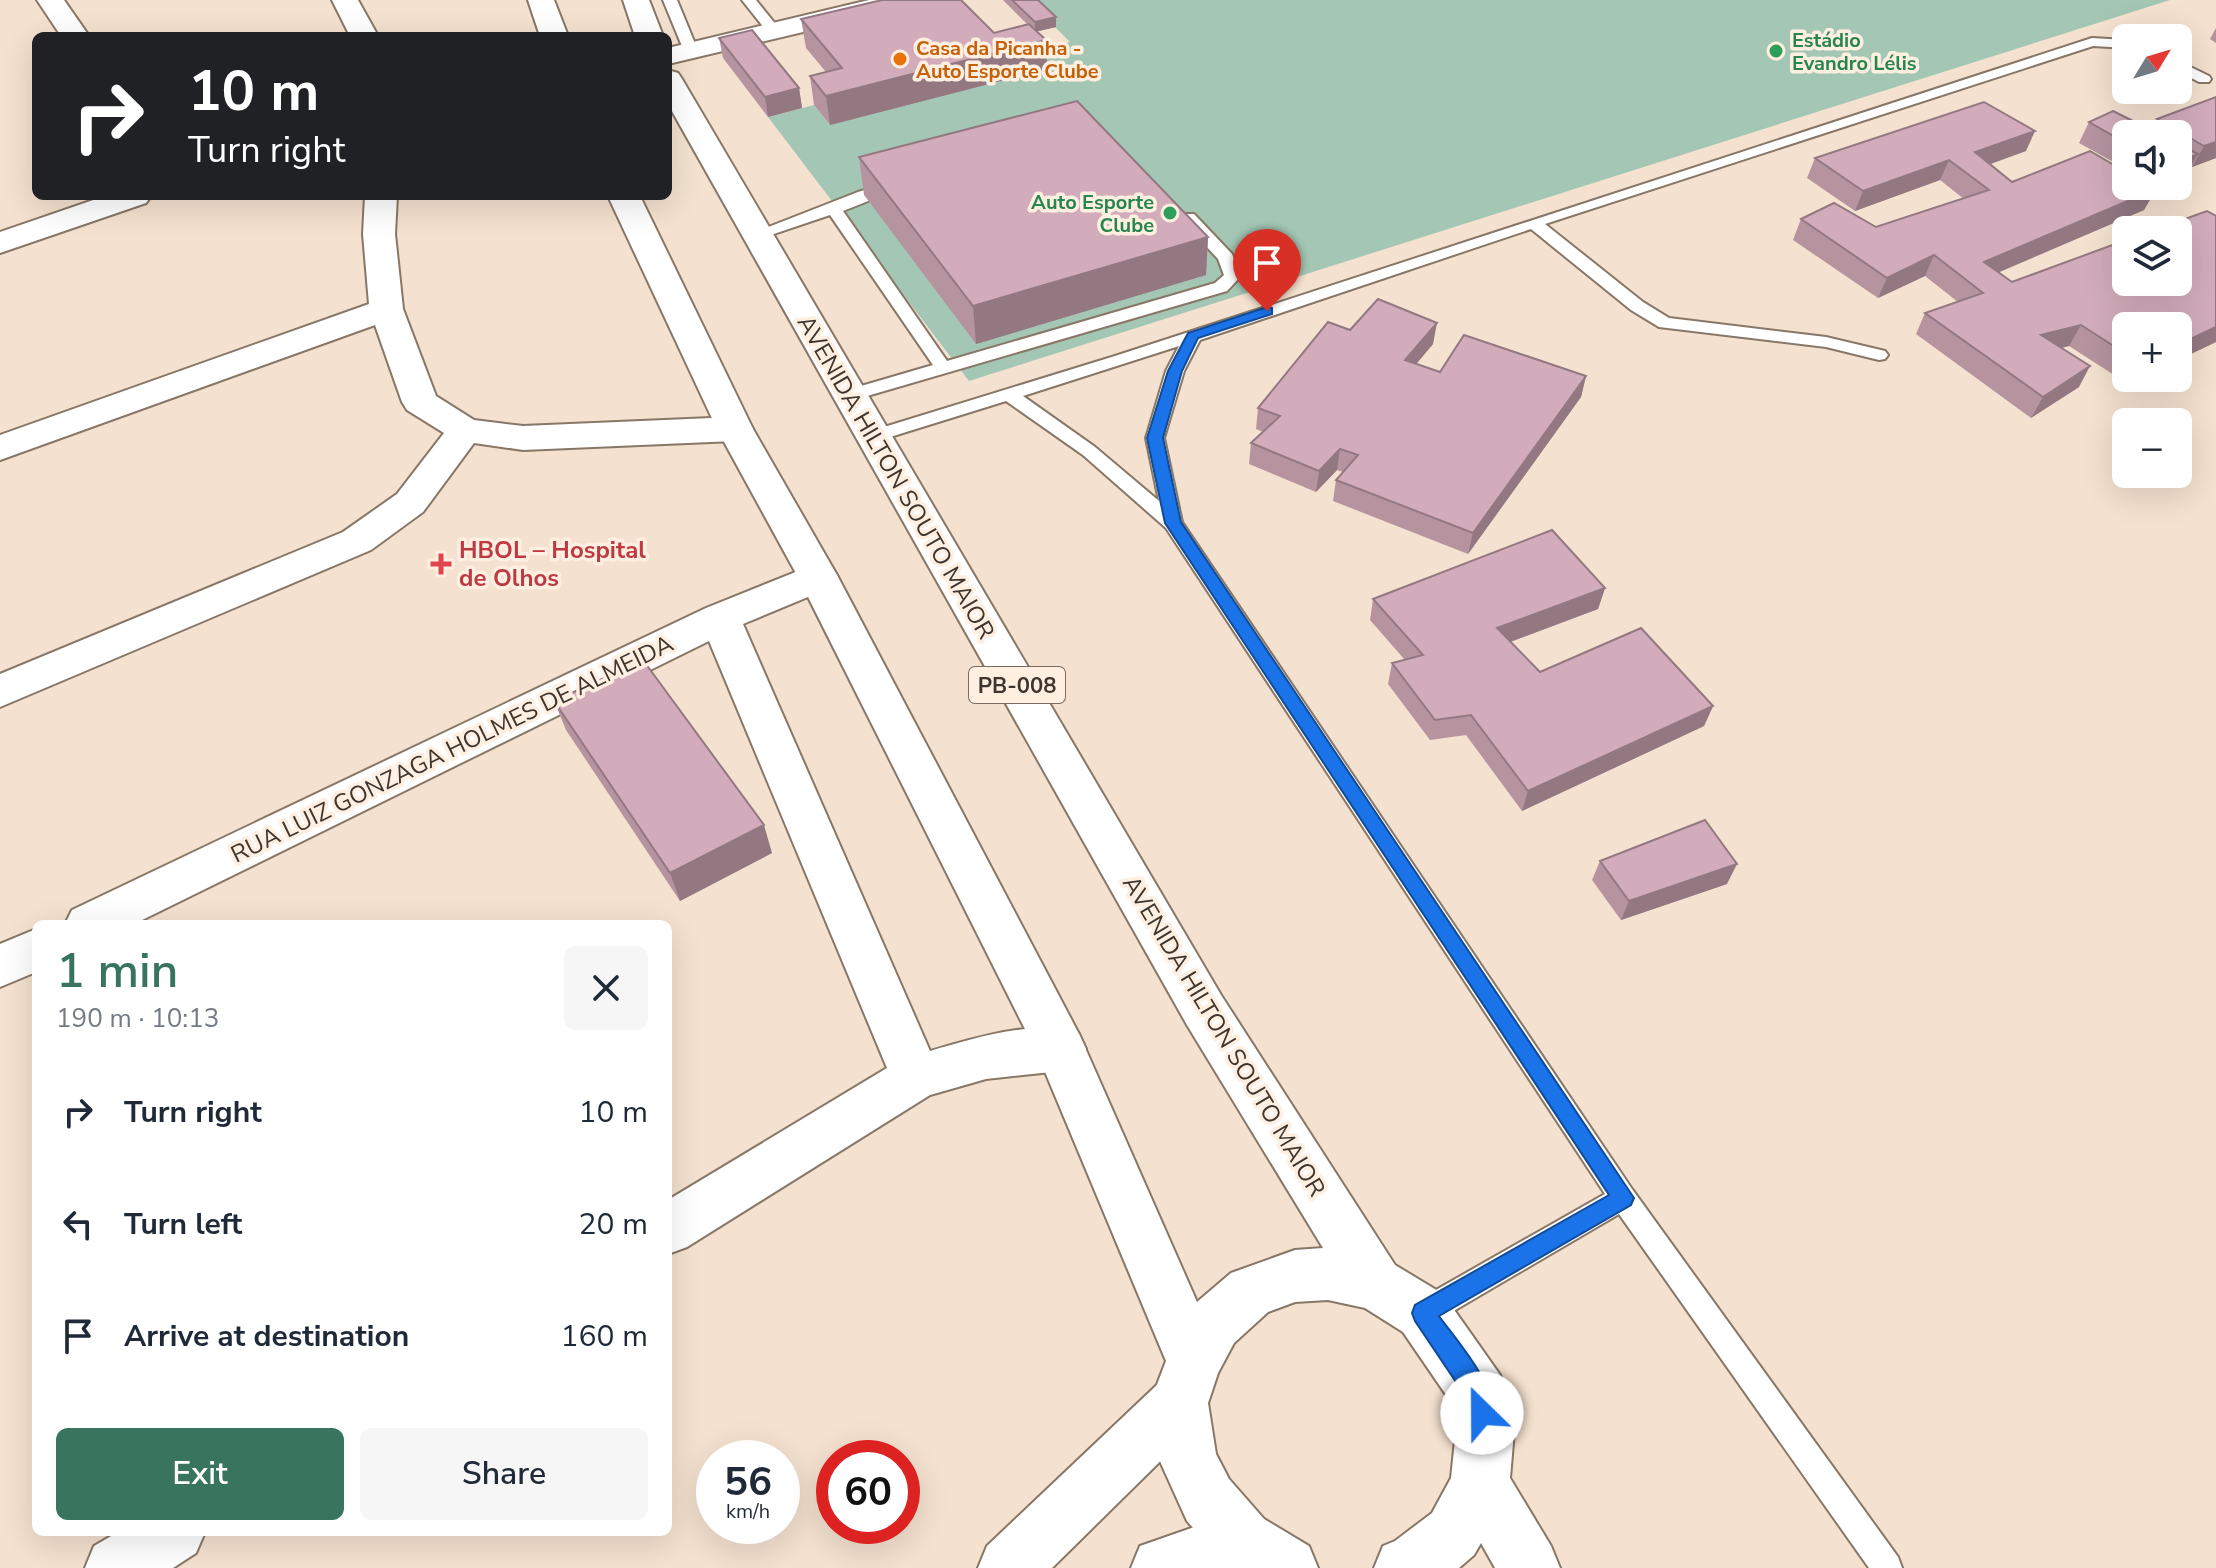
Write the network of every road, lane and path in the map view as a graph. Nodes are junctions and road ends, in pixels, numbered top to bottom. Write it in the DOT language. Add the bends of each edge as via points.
graph roads {
  1 [pos="50,0"];
  2 [pos="345,0"];
  3 [pos="541,0"];
  4 [pos="636,0"];
  5 [pos="670,0"];
  6 [pos="749,0"];
  7 [pos="903,0"];
  8 [pos="774,31"];
  9 [pos="72,32"];
  10 [pos="362,32"];
  11 [pos="553,32"];
  12 [pos="648,32"];
  13 [pos="2112,43"];
  14 [pos="676,62"];
  15 [pos="2192,73"];
  16 [pos="2204,79"];
  17 [pos="910,183"];
  18 [pos="1171,199"];
  19 [pos="124,200"];
  20 [pos="381,200"];
  21 [pos="626,200"];
  22 [pos="834,209"];
  23 [pos="1533,223"];
  24 [pos="756,235"];
  25 [pos="0,243"];
  26 [pos="386,309"];
  27 [pos="1193,336"];
  28 [pos="1879,355"];
  29 [pos="944,369"];
  30 [pos="850,395"];
  31 [pos="1009,395"];
  32 [pos="735,429"];
  33 [pos="465,430"];
  34 [pos="874,436"];
  35 [pos="0,448"];
  36 [pos="1173,523"];
  37 [pos="818,577"];
  38 [pos="720,618"];
  39 [pos="0,691"];
  40 [pos="97,920"];
  41 [pos="32,951"];
  42 [pos="0,967"];
  43 [pos="1061,1049"];
  44 [pos="916,1077"];
  45 [pos="1623,1198"];
  46 [pos="672,1227"];
  47 [pos="1376,1284"];
  48 [pos="1423,1313"];
  49 [pos="1186,1382"];
  50 [pos="1480,1484"];
  51 [pos="168,1536"];
  52 [pos="1265,1554"];
  53 [pos="116,1568"];
  54 [pos="1009,1568"];
  55 [pos="1162,1568"];
  56 [pos="1405,1568"];
  57 [pos="1529,1568"];
  58 [pos="1887,1568"];
  1 -- 9 [label="main road"];
  2 -- 10 [label="main road"];
  3 -- 11 [label="main road"];
  4 -- 12 [label="main road"];
  5 -- 14 [label="lane"];
  6 -- 8 [label="lane"];
  7 -- 8 [label="main road"];
  8 -- 14 [label="main road"];
  13 -- 23 [label="lane" via="2092,42"];
  14 -- 24 [label="main road, AVENIDA HILTON SOUTO MAIOR / PB-008"];
  15 -- 16 [label="lane"];
  17 -- 22 [label="lane"];
  18 -- 29 [label="lane" via="1226,257 1233,276 1221,287"];
  19 -- 25 [label="main road"];
  20 -- 26 [label="main road"];
  21 -- 32 [label="main road"];
  22 -- 24 [label="lane"];
  22 -- 29 [label="lane"];
  23 -- 27 [label="lane"];
  23 -- 28 [label="lane" via="1665,323 1813,340"];
  24 -- 30 [label="main road, AVENIDA HILTON SOUTO MAIOR / PB-008"];
  26 -- 33 [label="main road" via="420,402"];
  26 -- 35 [label="main road"];
  27 -- 31 [label="lane"];
  27 -- 36 [label="lane" via="1175,371 1155,438"];
  29 -- 30 [label="lane"];
  30 -- 34 [label="main road, AVENIDA HILTON SOUTO MAIOR / PB-008"];
  31 -- 34 [label="lane"];
  31 -- 36 [label="lane" via="1089,451"];
  32 -- 33 [label="main road" via="523,438"];
  32 -- 37 [label="main road"];
  33 -- 39 [label="main road" via="410,503 357,541"];
  34 -- 47 [label="main road, AVENIDA HILTON SOUTO MAIOR / PB-008" via="1204,1010"];
  36 -- 45 [label="lane"];
  37 -- 38 [label="main road, RUA LUIZ GONZAGA HOLMES DE ALMEIDA"];
  37 -- 43 [label="main road"];
  38 -- 40 [label="main road, RUA LUIZ GONZAGA HOLMES DE ALMEIDA"];
  38 -- 44 [label="main road"];
  41 -- 42 [label="main road"];
  43 -- 44 [label="main road" via="986,1057"];
  43 -- 49 [label="main road"];
  44 -- 46 [label="main road"];
  45 -- 48 [label="lane"];
  45 -- 58 [label="lane"];
  47 -- 48 [label="main road"];
  47 -- 49 [label="main road" via="1328,1274 1295,1276 1250,1292 1214,1324"];
  48 -- 50 [label="main road" via="1480,1395 1485,1431"];
  49 -- 52 [label="main road" via="1188,1459 1208,1500"];
  49 -- 54 [label="main road"];
  50 -- 56 [label="main road" via="1453,1534"];
  50 -- 57 [label="main road"];
  51 -- 53 [label="main road"];
  52 -- 55 [label="main road"];
}
